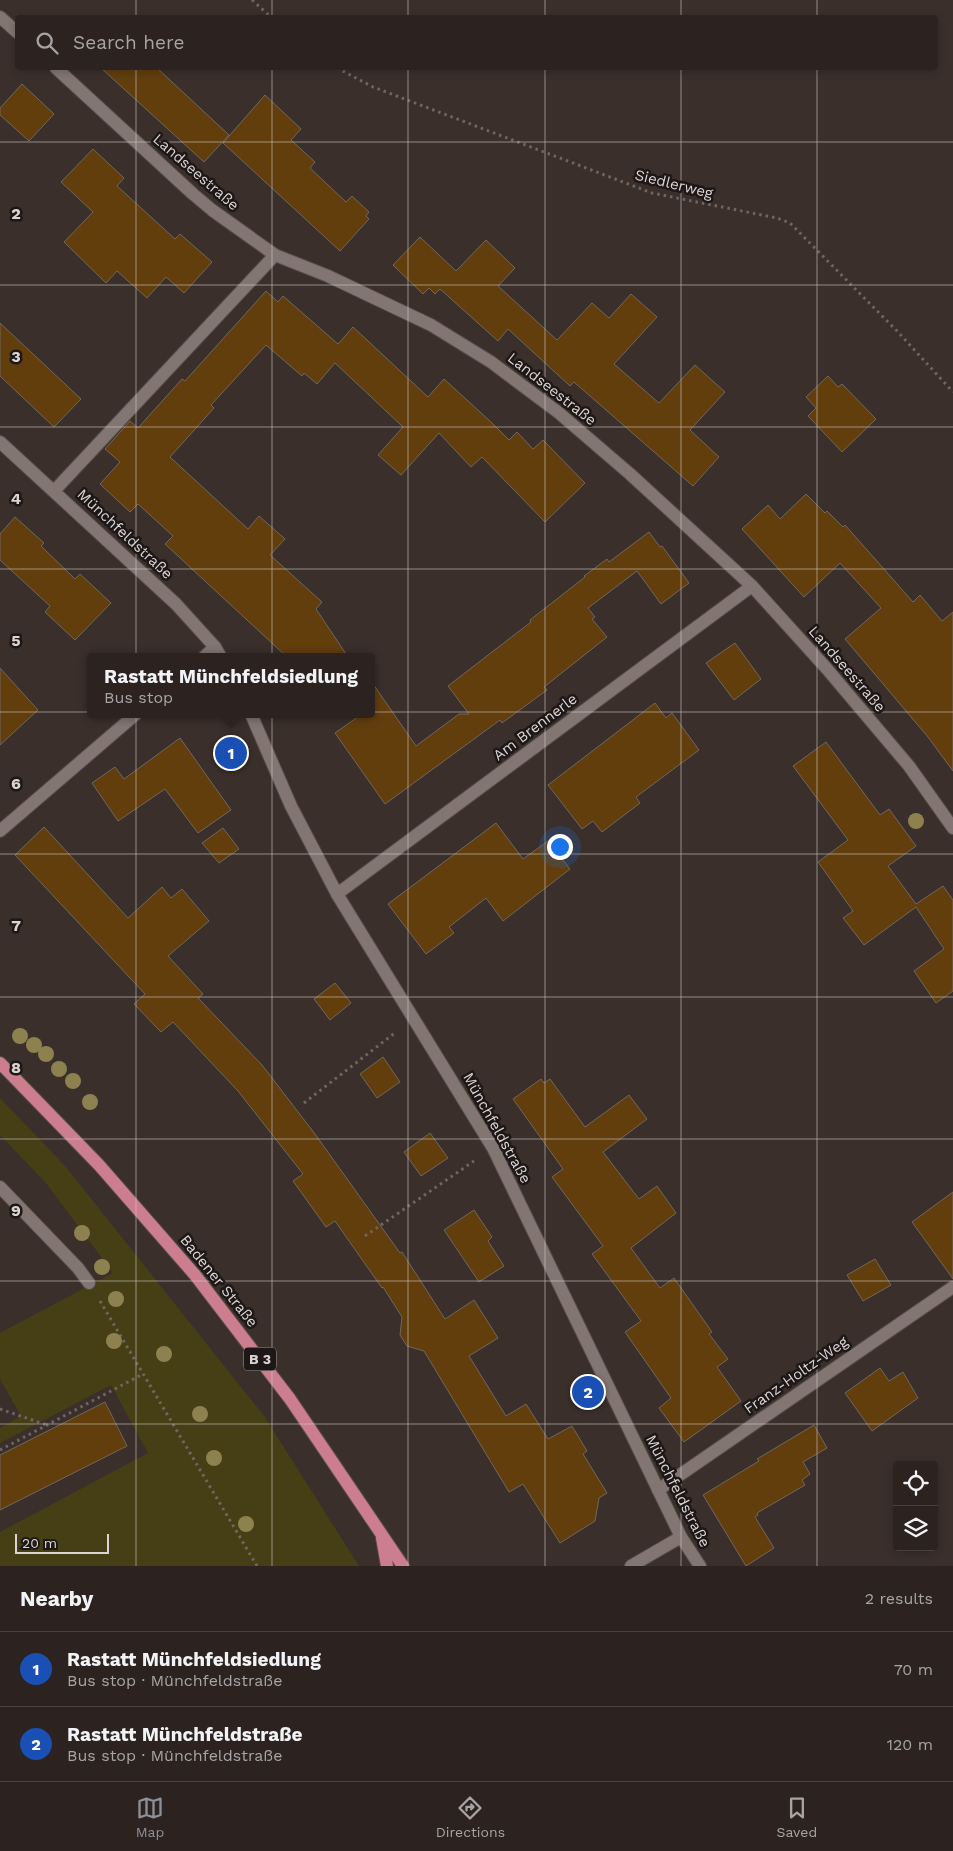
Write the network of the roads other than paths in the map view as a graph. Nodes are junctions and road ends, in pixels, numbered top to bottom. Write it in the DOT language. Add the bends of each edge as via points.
graph roads {
  1 [pos="0,17"];
  2 [pos="15,30"];
  3 [pos="58,70"];
  4 [pos="275,255"];
  5 [pos="0,442"];
  6 [pos="54,491"];
  7 [pos="752,586"];
  8 [pos="218,652"];
  9 [pos="131,718"];
  10 [pos="253,718"];
  11 [pos="953,828"];
  12 [pos="0,831"];
  13 [pos="337,894"];
  14 [pos="0,1063"];
  15 [pos="0,1187"];
  16 [pos="90,1283"];
  17 [pos="953,1287"];
  18 [pos="658,1490"];
  19 [pos="382,1534"];
  20 [pos="681,1537"];
  21 [pos="387,1566"];
  22 [pos="404,1566"];
  23 [pos="632,1566"];
  24 [pos="700,1566"];
  1 -- 2 [label="street"];
  3 -- 4 [label="street, Landseestraße" via="193,194"];
  4 -- 6 [label="street"];
  4 -- 7 [label="street, Landseestraße" via="432,325 491,362 559,413"];
  5 -- 6 [label="street, Münchfeldstraße"];
  6 -- 8 [label="street, Münchfeldstraße" via="176,604"];
  7 -- 11 [label="street, Landseestraße" via="909,766"];
  7 -- 13 [label="street, Am Brennerle"];
  9 -- 12 [label="street"];
  10 -- 13 [label="street, Münchfeldstraße" via="291,806"];
  13 -- 18 [label="street, Münchfeldstraße" via="493,1148"];
  14 -- 19 [label="main road, Badener Straße / B 3" via="99,1165 196,1275 290,1399"];
  15 -- 16 [label="street"];
  17 -- 18 [label="street, Franz-Holtz-Weg"];
  18 -- 20 [label="street, Münchfeldstraße"];
  19 -- 21 [label="main road"];
  19 -- 22 [label="main road, Badener Straße / B 3"];
  20 -- 23 [label="street"];
  20 -- 24 [label="street, Münchfeldstraße"];
}
